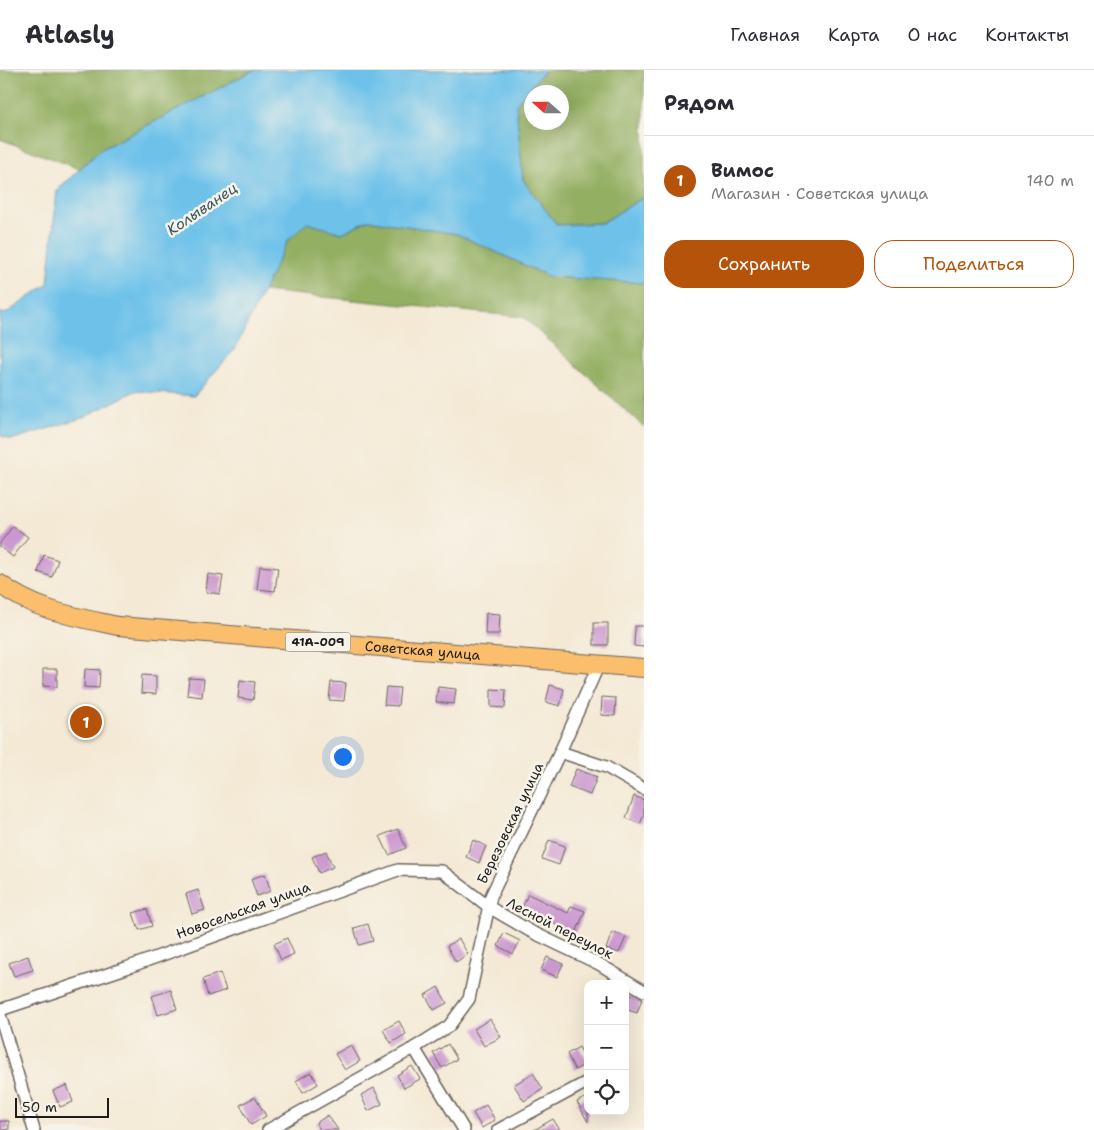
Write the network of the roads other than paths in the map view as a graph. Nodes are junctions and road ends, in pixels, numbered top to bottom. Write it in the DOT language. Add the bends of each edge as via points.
graph roads {
  1 [pos="0,584"];
  2 [pos="599,664"];
  3 [pos="644,668"];
  4 [pos="560,752"];
  5 [pos="644,789"];
  6 [pos="489,907"];
  7 [pos="644,991"];
  8 [pos="0,1010"];
  9 [pos="0,1015"];
  10 [pos="414,1048"];
  11 [pos="584,1084"];
  12 [pos="34,1130"];
  13 [pos="268,1130"];
  14 [pos="464,1130"];
  15 [pos="498,1130"];
  1 -- 2 [label="main road, Советская улица / 41А-009" via="52,612 118,626"];
  2 -- 3 [label="main road, Советская улица / 41А-009"];
  2 -- 4 [label="street, Березовская улица"];
  4 -- 5 [label="street" via="606,767"];
  4 -- 6 [label="street, Березовская улица" via="491,896"];
  6 -- 7 [label="street, Лесной переулок"];
  6 -- 8 [label="street, Новосельская улица" via="442,871 398,870"];
  6 -- 10 [label="street, Березовская улица" via="469,999 449,1026"];
  9 -- 12 [label="street"];
  10 -- 13 [label="street, Березовская улица"];
  10 -- 14 [label="street"];
  11 -- 15 [label="street"];
}
